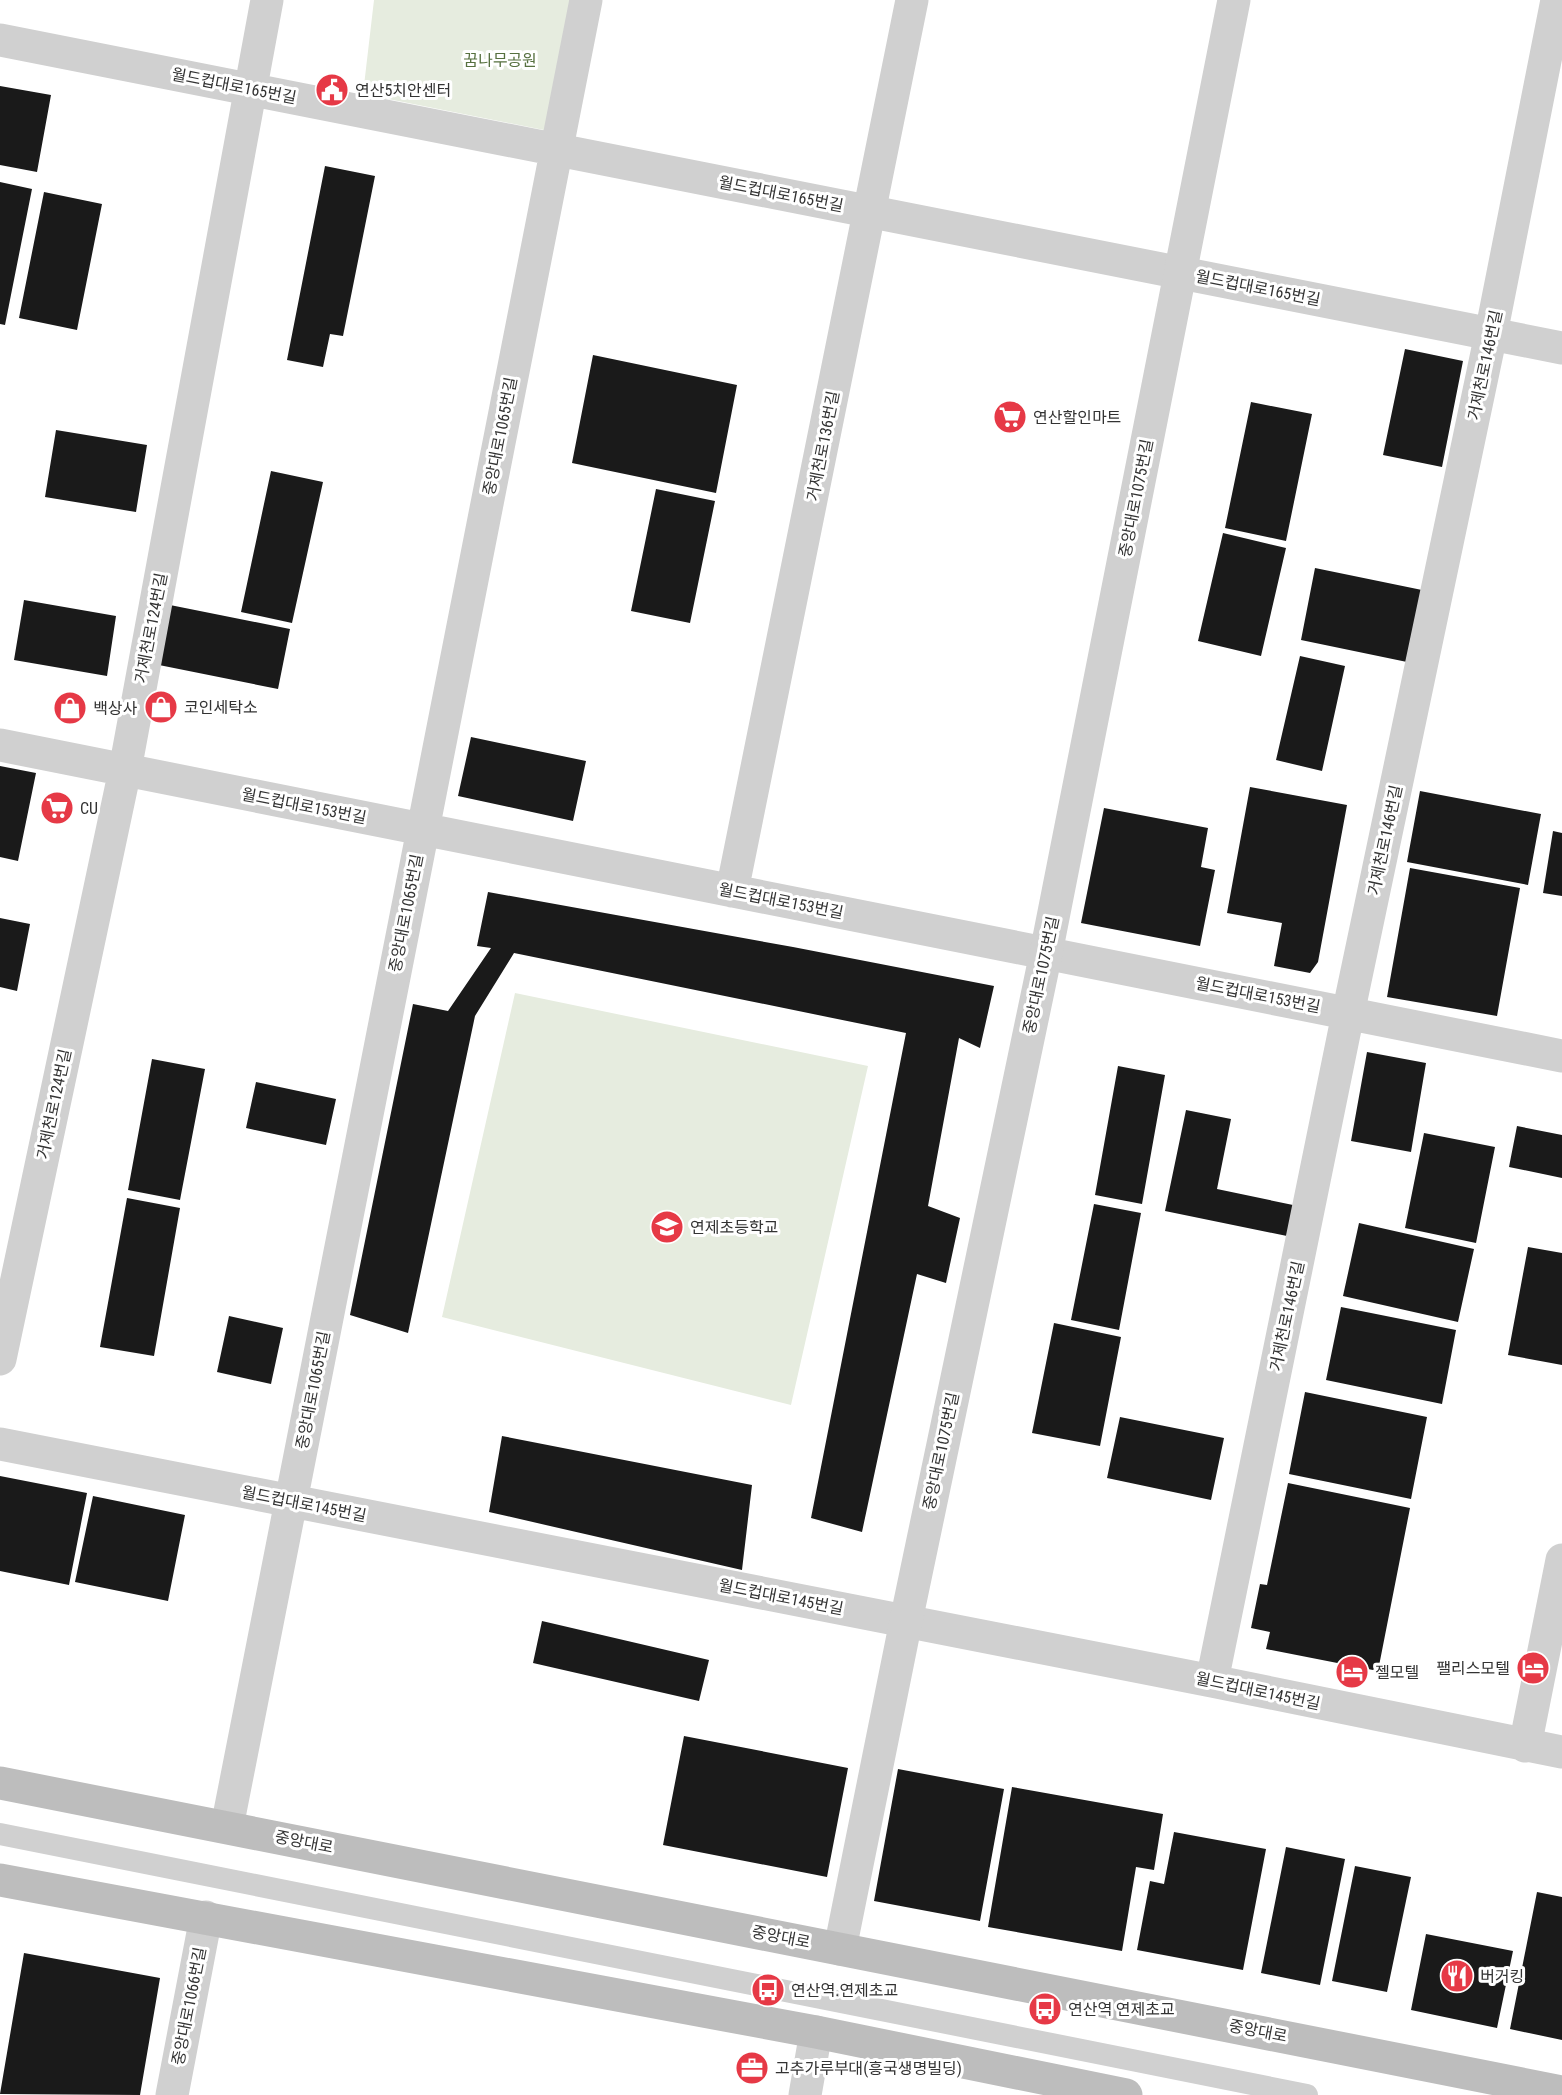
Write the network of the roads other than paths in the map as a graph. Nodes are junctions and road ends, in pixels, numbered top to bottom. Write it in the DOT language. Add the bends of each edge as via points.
graph roads {
  1 [pos="267,0"];
  2 [pos="586,0"];
  3 [pos="912,0"];
  4 [pos="1234,0"];
  5 [pos="1557,0"];
  6 [pos="0,40"];
  7 [pos="252,90"];
  8 [pos="556,150"];
  9 [pos="871,212"];
  10 [pos="1180,273"];
  11 [pos="1491,334"];
  12 [pos="1562,348"];
  13 [pos="0,745"];
  14 [pos="125,770"];
  15 [pos="423,829"];
  16 [pos="732,891"];
  17 [pos="1046,953"];
  18 [pos="1348,1014"];
  19 [pos="1562,1056"];
  20 [pos="0,1359"];
  21 [pos="0,1444"];
  22 [pos="291,1501"];
  23 [pos="1562,1560"];
  24 [pos="906,1621"];
  25 [pos="1212,1681"];
  26 [pos="1525,1746"];
  27 [pos="1562,1752"];
  28 [pos="0,1783"];
  29 [pos="227,1827"];
  30 [pos="0,1834"];
  31 [pos="0,1880"];
  32 [pos="206,1917"];
  33 [pos="840,1949"];
  34 [pos="816,2032"];
  35 [pos="1562,2091"];
  36 [pos="172,2095"];
  37 [pos="805,2095"];
  38 [pos="1126,2095"];
  39 [pos="1307,2095"];
  1 -- 7 [label="street, 거제천로124번길"];
  2 -- 8 [label="street, 중앙대로1065번길"];
  3 -- 9 [label="street, 거제천로136번길"];
  4 -- 10 [label="street, 중앙대로1075번길"];
  5 -- 11 [label="street, 거제천로146번길"];
  6 -- 7 [label="street, 월드컵대로165번길"];
  7 -- 8 [label="street, 월드컵대로165번길"];
  7 -- 14 [label="street, 거제천로124번길"];
  8 -- 9 [label="street, 월드컵대로165번길"];
  8 -- 15 [label="street, 중앙대로1065번길"];
  9 -- 10 [label="street, 월드컵대로165번길"];
  9 -- 16 [label="street, 거제천로136번길"];
  10 -- 11 [label="street, 월드컵대로165번길"];
  10 -- 17 [label="street, 중앙대로1075번길"];
  11 -- 12 [label="street, 월드컵대로165번길"];
  11 -- 18 [label="street, 거제천로146번길"];
  13 -- 14 [label="street, 월드컵대로153번길"];
  14 -- 15 [label="street, 월드컵대로153번길"];
  14 -- 20 [label="street, 거제천로124번길"];
  15 -- 16 [label="street, 월드컵대로153번길"];
  15 -- 22 [label="street, 중앙대로1065번길"];
  16 -- 17 [label="street, 월드컵대로153번길"];
  17 -- 18 [label="street, 월드컵대로153번길"];
  17 -- 24 [label="street, 중앙대로1075번길"];
  18 -- 19 [label="street, 월드컵대로153번길"];
  18 -- 25 [label="street, 거제천로146번길"];
  21 -- 22 [label="street, 월드컵대로145번길"];
  22 -- 24 [label="street, 월드컵대로145번길"];
  22 -- 29 [label="street, 중앙대로1065번길"];
  23 -- 26 [label="street"];
  24 -- 25 [label="street, 월드컵대로145번길"];
  24 -- 33 [label="street, 중앙대로1075번길"];
  25 -- 26 [label="street, 월드컵대로145번길"];
  26 -- 27 [label="street, 월드컵대로145번길"];
  28 -- 29 [label="main road, 중앙대로"];
  29 -- 33 [label="main road, 중앙대로"];
  30 -- 39 [label="lane"];
  31 -- 32 [label="main road"];
  32 -- 34 [label="main road"];
  32 -- 36 [label="street, 중앙대로1066번길"];
  33 -- 35 [label="main road, 중앙대로"];
  34 -- 37 [label="street"];
  34 -- 38 [label="main road"];
}
